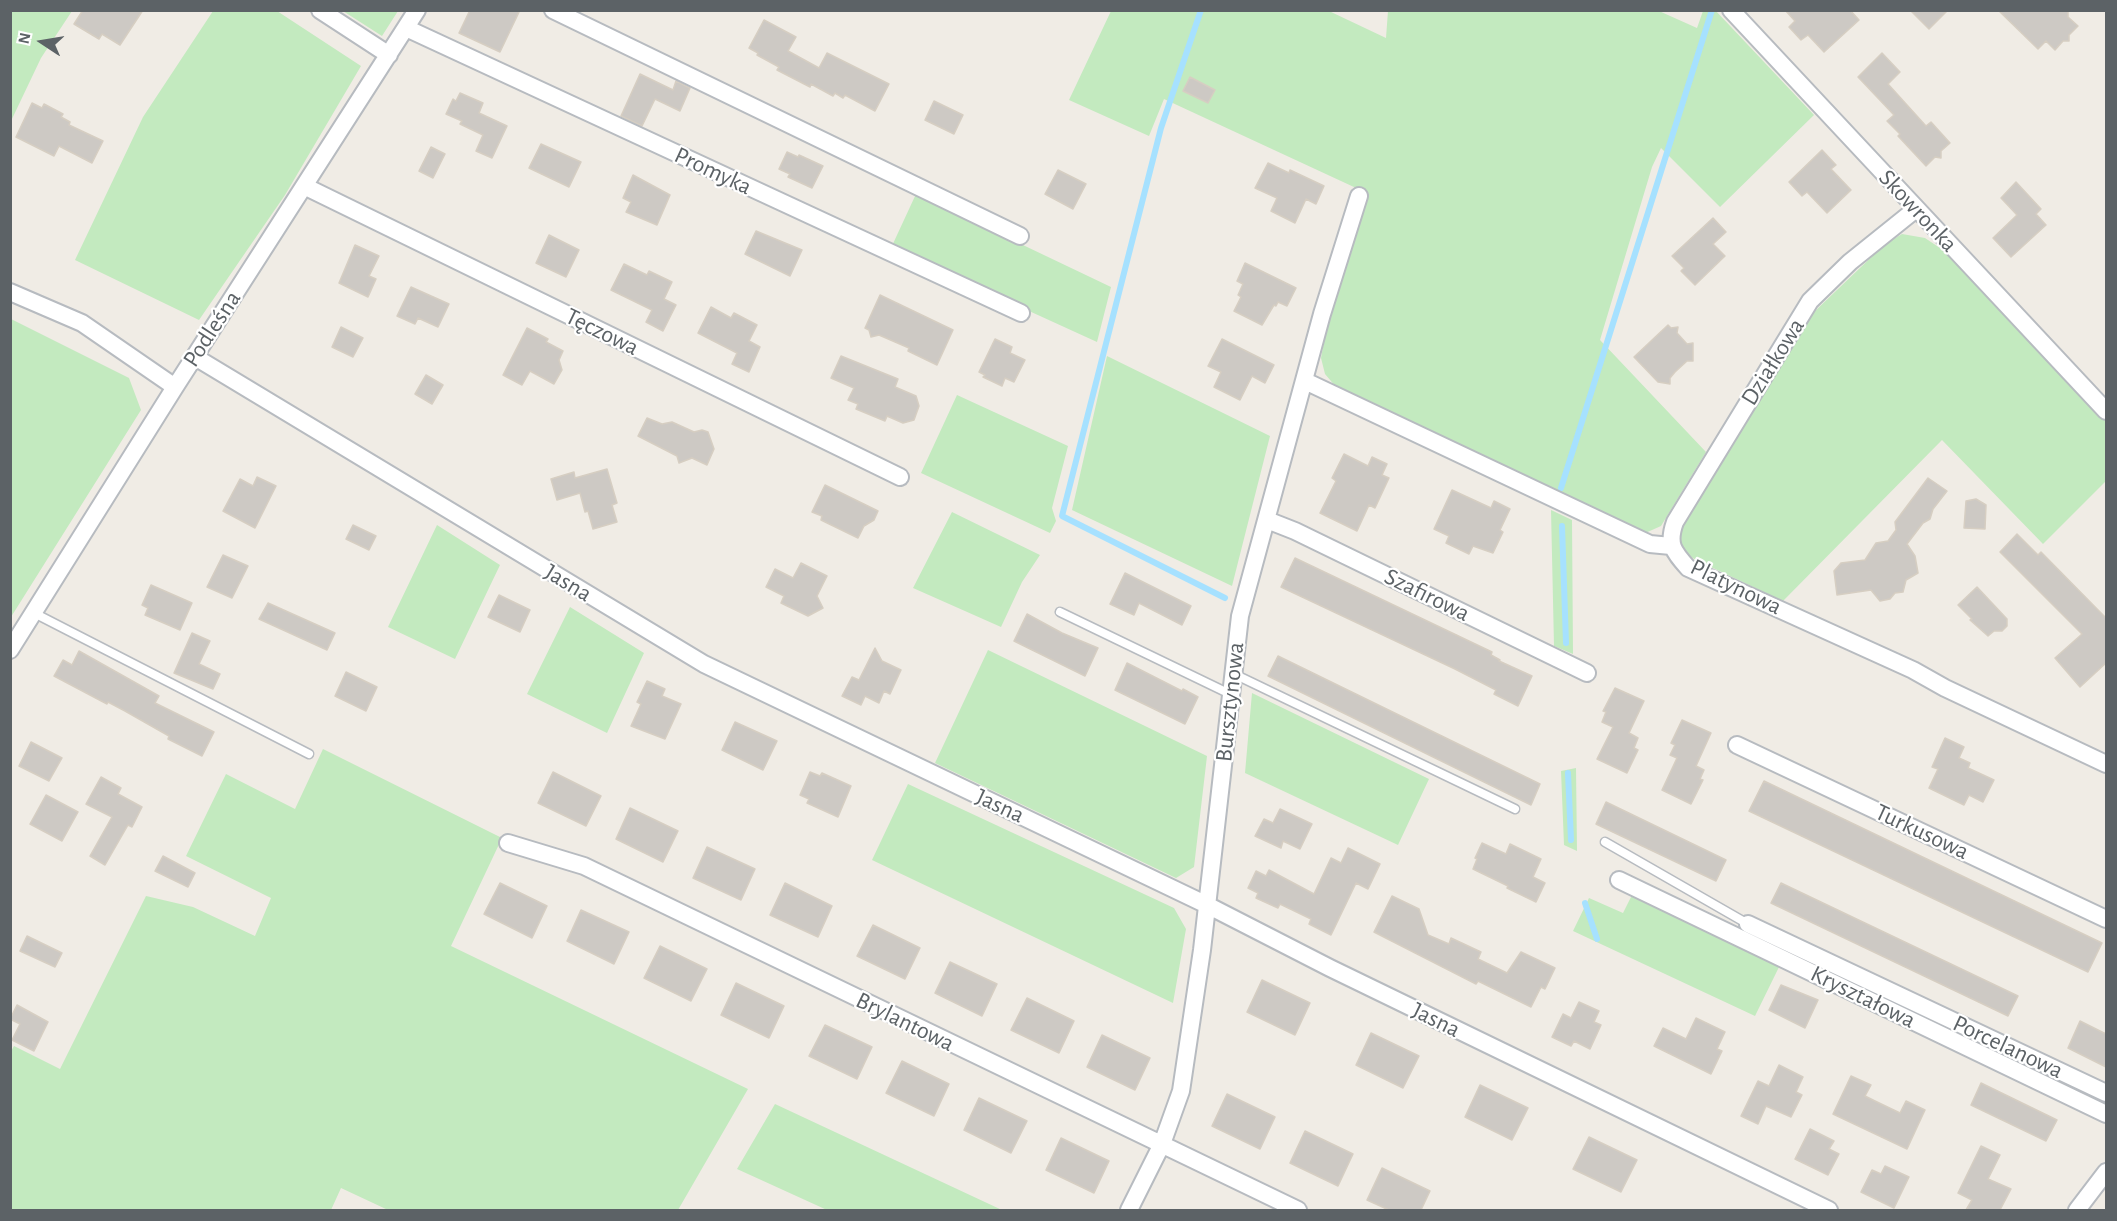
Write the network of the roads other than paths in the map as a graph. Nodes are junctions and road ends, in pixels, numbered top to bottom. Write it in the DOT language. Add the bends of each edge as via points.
graph roads {
  1 [pos="320,10"];
  2 [pos="417,10"];
  3 [pos="553,10"];
  4 [pos="1731,10"];
  5 [pos="406,28"];
  6 [pos="389,55"];
  7 [pos="304,186"];
  8 [pos="1359,196"];
  9 [pos="1916,209"];
  10 [pos="1020,236"];
  11 [pos="10,291"];
  12 [pos="1021,314"];
  13 [pos="195,357"];
  14 [pos="1305,381"];
  15 [pos="175,387"];
  16 [pos="2106,411"];
  17 [pos="900,477"];
  18 [pos="1267,520"];
  19 [pos="1671,546"];
  20 [pos="1060,612"];
  21 [pos="34,613"];
  22 [pos="10,650"];
  23 [pos="1587,673"];
  24 [pos="1233,674"];
  25 [pos="1230,694"];
  26 [pos="1737,745"];
  27 [pos="309,754"];
  28 [pos="2106,764"];
  29 [pos="1515,809"];
  30 [pos="1605,842"];
  31 [pos="508,843"];
  32 [pos="1619,880"];
  33 [pos="1207,905"];
  34 [pos="2106,919"];
  35 [pos="1748,924"];
  36 [pos="2106,1093"];
  37 [pos="2106,1114"];
  38 [pos="1162,1144"];
  39 [pos="2106,1172"];
  40 [pos="1129,1210"];
  41 [pos="1298,1210"];
  42 [pos="1829,1210"];
  43 [pos="2077,1210"];
  1 -- 6 [label="street"];
  2 -- 5 [label="street, Podleśna"];
  3 -- 10 [label="street"];
  4 -- 9 [label="street, Skowronka"];
  5 -- 6 [label="street, Podleśna"];
  5 -- 12 [label="street, Promyka"];
  6 -- 7 [label="street, Podleśna"];
  7 -- 13 [label="street, Podleśna"];
  7 -- 17 [label="street, Tęczowa"];
  8 -- 14 [label="street, Bursztynowa"];
  9 -- 16 [label="street, Skowronka"];
  9 -- 19 [label="street, Działkowa" via="1850,262 1810,301 1675,522"];
  11 -- 15 [label="street" via="82,323"];
  13 -- 15 [label="street, Podleśna"];
  13 -- 33 [label="street, Jasna" via="704,664"];
  14 -- 18 [label="street, Bursztynowa"];
  14 -- 19 [label="street, Platynowa" via="1650,544"];
  15 -- 21 [label="street, Podleśna"];
  18 -- 23 [label="street, Szafirowa"];
  18 -- 24 [label="street, Bursztynowa" via="1240,616"];
  19 -- 28 [label="street, Platynowa" via="1688,567"];
  20 -- 25 [label="lane"];
  21 -- 22 [label="street, Podleśna"];
  21 -- 27 [label="lane"];
  24 -- 25 [label="street, Bursztynowa"];
  24 -- 29 [label="lane"];
  25 -- 33 [label="street, Bursztynowa"];
  26 -- 34 [label="street, Turkusowa"];
  30 -- 35 [label="lane"];
  31 -- 38 [label="street, Brylantowa" via="584,866"];
  32 -- 37 [label="street, Kryształowa"];
  33 -- 38 [label="street, Bursztynowa" via="1181,1091"];
  33 -- 42 [label="street, Jasna"];
  35 -- 36 [label="street, Porcelanowa"];
  38 -- 40 [label="street, Bursztynowa"];
  38 -- 41 [label="street, Brylantowa"];
  39 -- 43 [label="street"];
}
